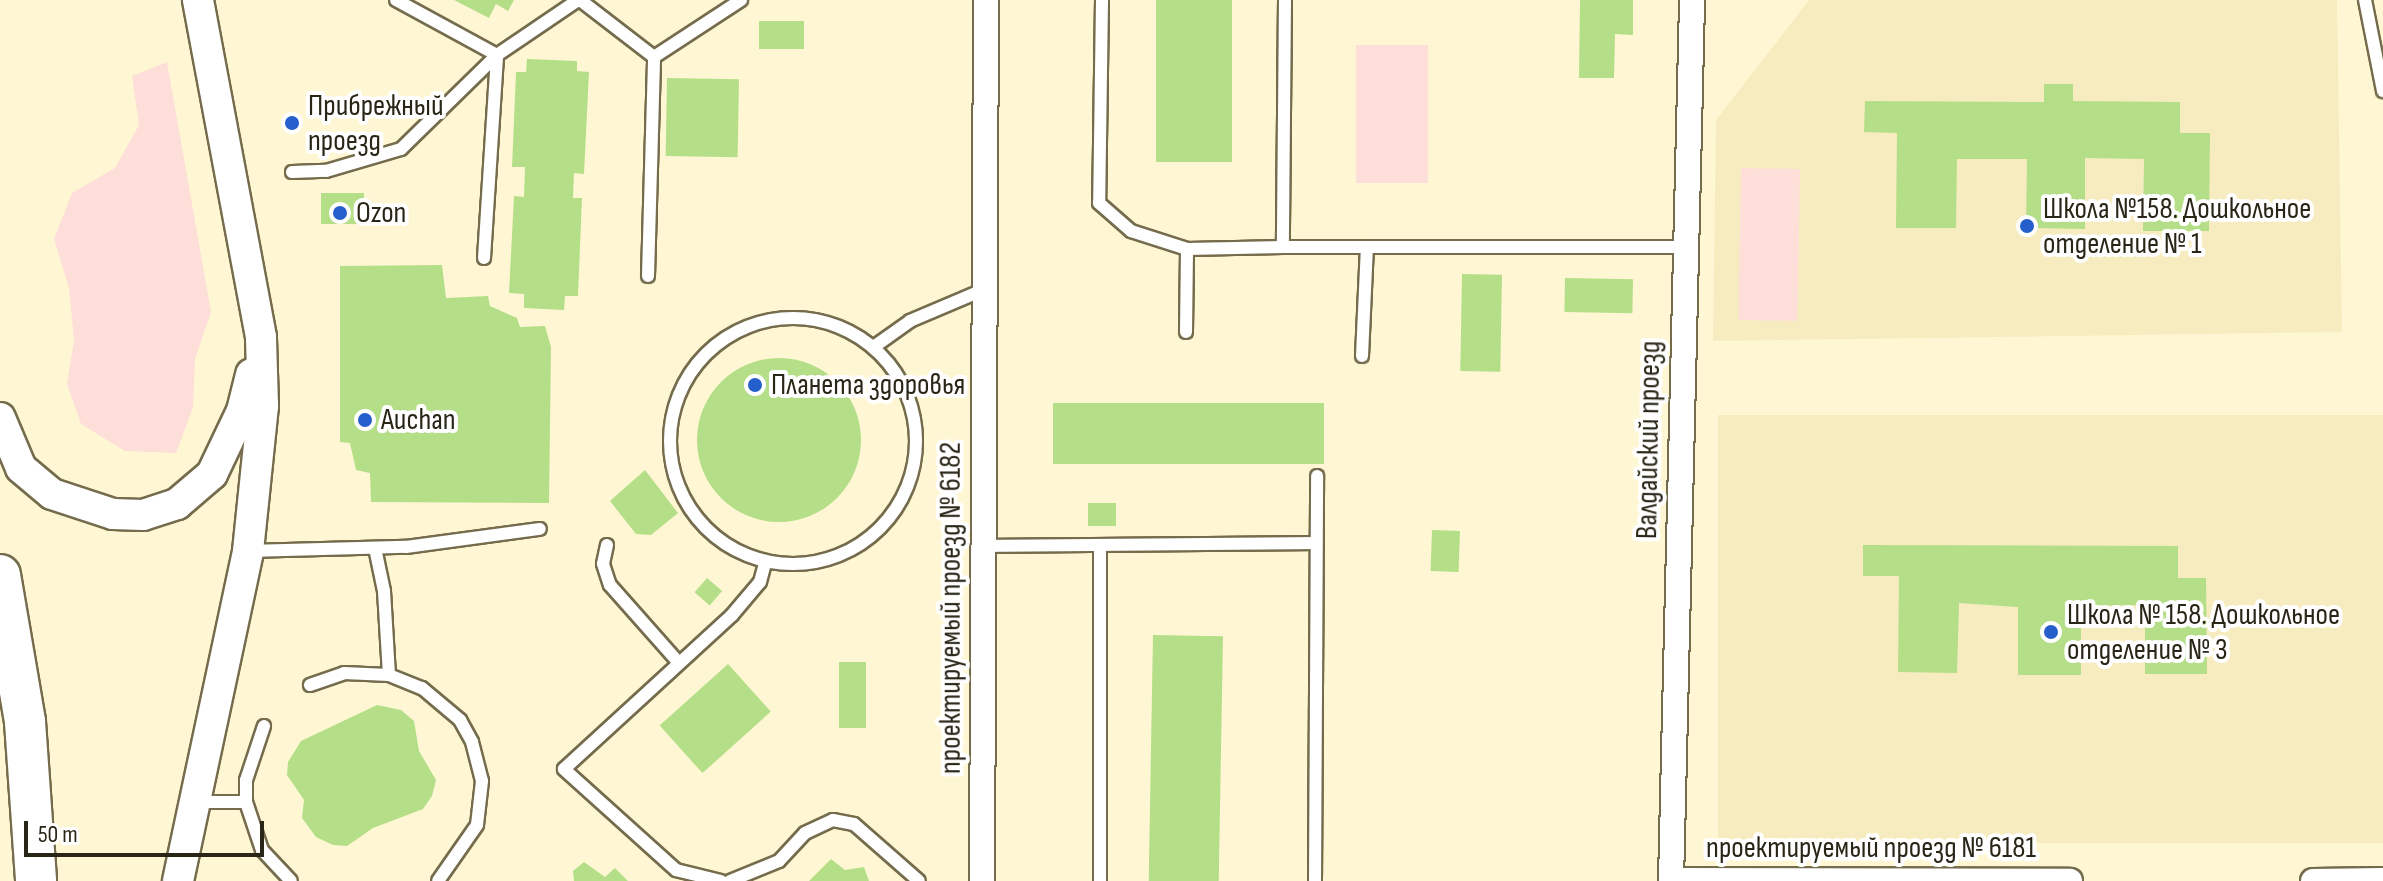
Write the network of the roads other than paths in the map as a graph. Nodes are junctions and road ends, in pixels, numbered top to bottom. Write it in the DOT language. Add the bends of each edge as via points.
graph roads {
  1 [pos="198,0"];
  2 [pos="396,0"];
  3 [pos="579,0"];
  4 [pos="741,0"];
  5 [pos="986,0"];
  6 [pos="1102,0"];
  7 [pos="1285,0"];
  8 [pos="1692,0"];
  9 [pos="2365,0"];
  10 [pos="497,55"];
  11 [pos="654,57"];
  12 [pos="2383,91"];
  13 [pos="292,172"];
  14 [pos="1283,247"];
  15 [pos="1367,247"];
  16 [pos="1686,247"];
  17 [pos="1187,249"];
  18 [pos="484,258"];
  19 [pos="648,276"];
  20 [pos="983,290"];
  21 [pos="1186,332"];
  22 [pos="261,337"];
  23 [pos="875,346"];
  24 [pos="1362,356"];
  25 [pos="0,418"];
  26 [pos="1317,476"];
  27 [pos="540,529"];
  28 [pos="1315,543"];
  29 [pos="607,545"];
  30 [pos="983,546"];
  31 [pos="1100,546"];
  32 [pos="375,548"];
  33 [pos="248,551"];
  34 [pos="765,563"];
  35 [pos="0,575"];
  36 [pos="679,663"];
  37 [pos="389,675"];
  38 [pos="310,685"];
  39 [pos="264,726"];
  40 [pos="193,802"];
  41 [pos="246,802"];
  42 [pos="1671,880"];
  43 [pos="2383,880"];
  44 [pos="36,881"];
  45 [pos="178,881"];
  46 [pos="291,881"];
  47 [pos="438,881"];
  48 [pos="721,881"];
  49 [pos="730,881"];
  50 [pos="919,881"];
  51 [pos="982,881"];
  52 [pos="1100,881"];
  53 [pos="1315,881"];
  54 [pos="2070,881"];
  55 [pos="2313,881"];
  1 -- 22 [label="street"];
  2 -- 10 [label="lane"];
  3 -- 10 [label="lane"];
  3 -- 11 [label="lane"];
  4 -- 11 [label="lane"];
  5 -- 20 [label="street, проектируемый проезд № 6182"];
  6 -- 17 [label="lane" via="1099,203 1131,231"];
  7 -- 14 [label="lane"];
  8 -- 16 [label="street, Валдайский проезд"];
  9 -- 12 [label="lane"];
  10 -- 13 [label="lane" via="401,149 326,171"];
  10 -- 18 [label="lane"];
  11 -- 19 [label="lane"];
  14 -- 15 [label="lane"];
  14 -- 17 [label="lane"];
  15 -- 16 [label="lane"];
  15 -- 24 [label="lane"];
  16 -- 42 [label="street, Валдайский проезд"];
  17 -- 21 [label="lane"];
  20 -- 23 [label="lane" via="910,321"];
  20 -- 30 [label="street, проектируемый проезд № 6182"];
  22 -- 25 [label="street" via="242,411 212,474 177,504 154,512 113,514 52,494 21,468"];
  22 -- 33 [label="street" via="259,474"];
  23 -- 34 [label="lane" via="905,385 918,435 900,507 862,546 821,563"];
  23 -- 34 [label="lane" via="836,324 788,316 746,325 704,354 682,383 668,442 676,484 721,543"];
  26 -- 28 [label="lane"];
  27 -- 32 [label="lane"];
  28 -- 31 [label="lane"];
  28 -- 53 [label="lane"];
  29 -- 36 [label="lane" via="603,564 610,585"];
  30 -- 31 [label="lane"];
  30 -- 51 [label="street, проектируемый проезд № 6182"];
  31 -- 52 [label="lane"];
  32 -- 33 [label="lane"];
  32 -- 37 [label="lane"];
  33 -- 40 [label="street"];
  34 -- 36 [label="lane" via="760,582"];
  35 -- 44 [label="main road" via="25,722"];
  36 -- 48 [label="lane" via="564,769 676,870"];
  37 -- 38 [label="lane" via="344,673"];
  37 -- 47 [label="lane" via="422,688 460,720 482,781 477,825"];
  39 -- 41 [label="lane" via="246,780"];
  40 -- 41 [label="lane"];
  40 -- 45 [label="street"];
  41 -- 46 [label="lane" via="262,850"];
  42 -- 54 [label="street, проектируемый проезд № 6181"];
  43 -- 55 [label="street"];
  49 -- 50 [label="lane" via="779,861 805,833 833,820 854,824"];
}
